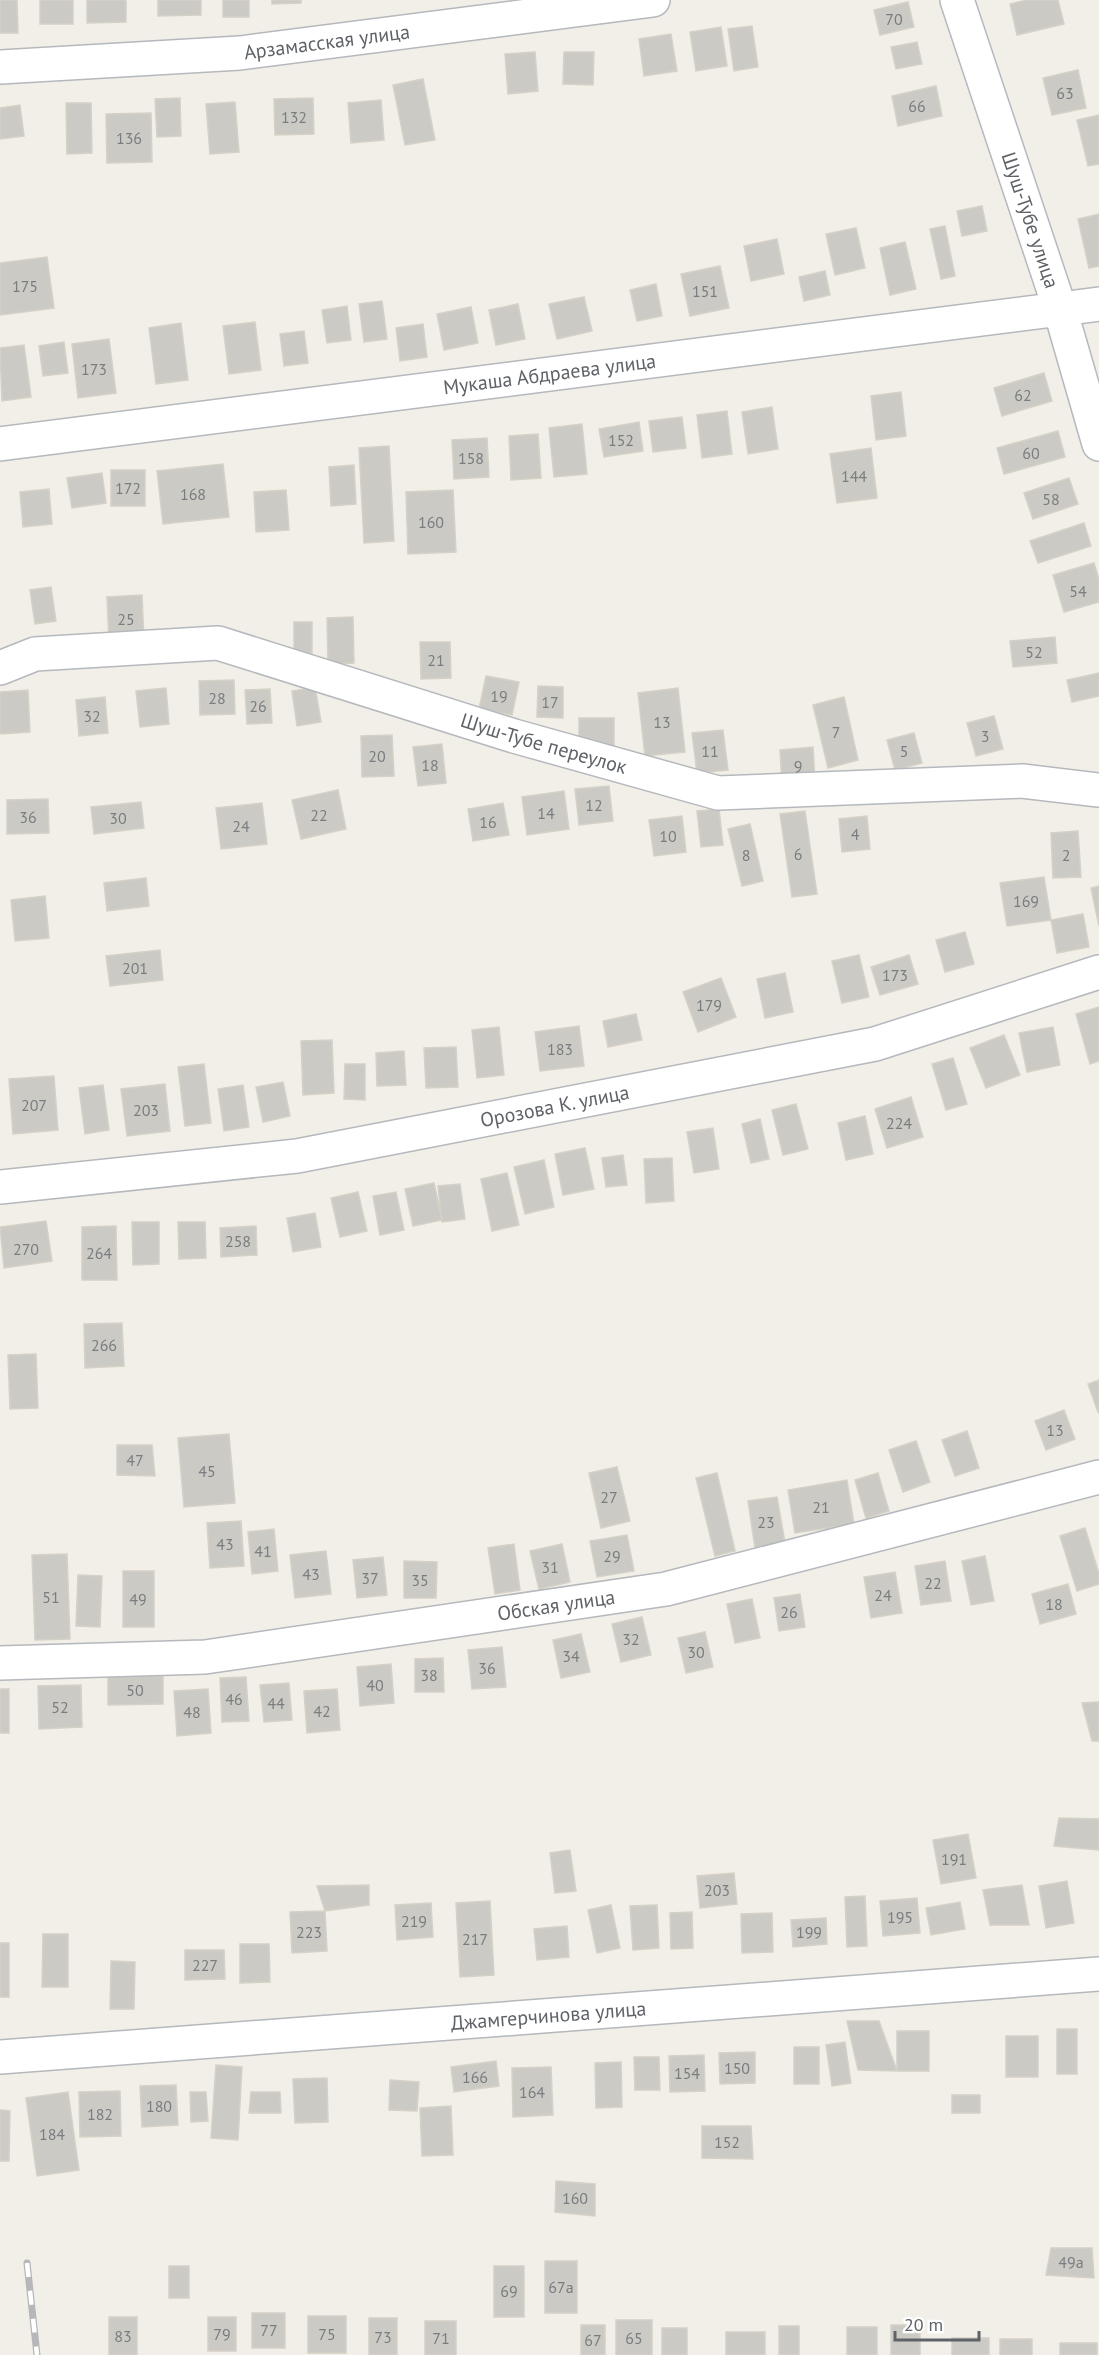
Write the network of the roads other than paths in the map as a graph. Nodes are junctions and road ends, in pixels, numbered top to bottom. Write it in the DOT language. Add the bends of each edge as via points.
graph roads {
  1 [pos="653,0"];
  2 [pos="957,0"];
  3 [pos="0,67"];
  4 [pos="1099,304"];
  5 [pos="1060,309"];
  6 [pos="0,444"];
  7 [pos="1099,444"];
  8 [pos="0,668"];
  9 [pos="1099,790"];
  10 [pos="1099,972"];
  11 [pos="0,1186"];
  12 [pos="1099,1477"];
  13 [pos="0,1663"];
  14 [pos="1099,1974"];
  15 [pos="0,2057"];
  1 -- 3 [label="street, Арзамасская улица" via="240,53"];
  2 -- 5 [label="street, Шуш-Тубе улица"];
  4 -- 5 [label="street, Мукаша Абдраева улица"];
  5 -- 6 [label="street, Мукаша Абдраева улица"];
  5 -- 7 [label="street, Шуш-Тубе улица"];
  8 -- 9 [label="street, Шуш-Тубе переулок" via="34,654 218,643 514,736 718,793 1022,781"];
  10 -- 11 [label="street, Орозова К. улица" via="875,1044 297,1156"];
  12 -- 13 [label="street, Обская улица" via="666,1588 205,1657"];
  14 -- 15 [label="street, Джамгерчинова улица"];
}
